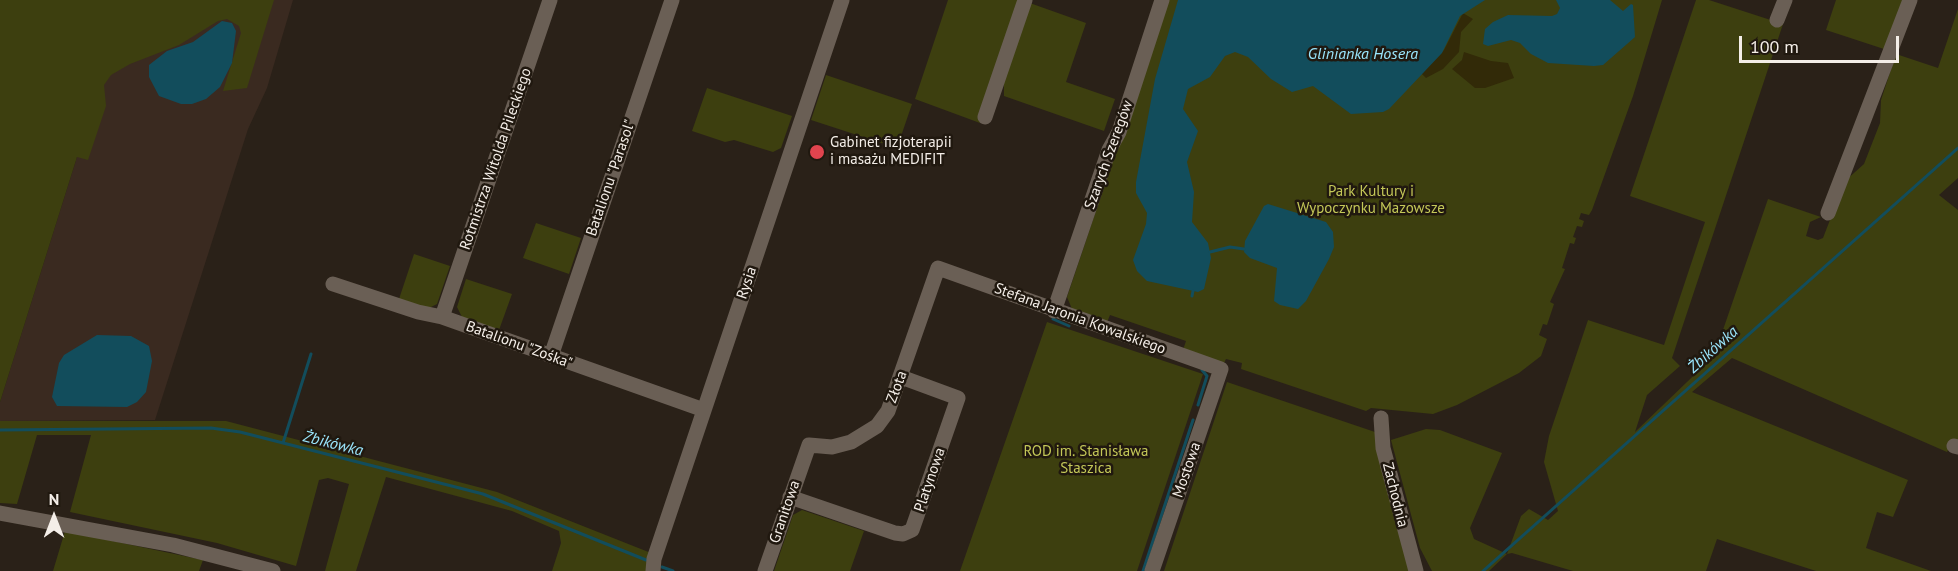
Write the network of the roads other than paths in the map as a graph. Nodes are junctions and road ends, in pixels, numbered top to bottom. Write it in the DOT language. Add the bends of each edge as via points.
graph roads {
  1 [pos="550,0"];
  2 [pos="672,0"];
  3 [pos="842,0"];
  4 [pos="1025,0"];
  5 [pos="1162,0"];
  6 [pos="1785,0"];
  7 [pos="1910,0"];
  8 [pos="1777,20"];
  9 [pos="986,117"];
  10 [pos="1828,213"];
  11 [pos="938,268"];
  12 [pos="333,284"];
  13 [pos="1054,310"];
  14 [pos="442,317"];
  15 [pos="551,356"];
  16 [pos="1221,369"];
  17 [pos="901,377"];
  18 [pos="704,410"];
  19 [pos="1381,418"];
  20 [pos="806,452"];
  21 [pos="790,497"];
  22 [pos="0,513"];
  23 [pos="653,568"];
  24 [pos="273,571"];
  25 [pos="765,571"];
  26 [pos="1152,571"];
  27 [pos="1416,571"];
  1 -- 14 [label="street, Rotmistrza Witolda Pileckiego"];
  2 -- 15 [label="street, Batalionu \"Parasol\""];
  3 -- 18 [label="street, Rysia"];
  4 -- 9 [label="street"];
  5 -- 13 [label="street, Szarych Szeregów"];
  6 -- 8 [label="street"];
  7 -- 10 [label="street"];
  11 -- 13 [label="street, Stefana Jaronia Kowalskiego"];
  11 -- 17 [label="street, Złota"];
  12 -- 14 [label="street, Batalionu \"Zośka\""];
  13 -- 16 [label="street, Stefana Jaronia Kowalskiego"];
  14 -- 15 [label="street, Batalionu \"Zośka\""];
  15 -- 18 [label="street, Batalionu \"Zośka\""];
  16 -- 26 [label="street, Mostowa"];
  17 -- 20 [label="street, Złota" via="888,411 871,431 841,446 809,445"];
  17 -- 21 [label="street, Platynowa" via="958,398 912,530 895,533"];
  18 -- 23 [label="street, Rysia"];
  19 -- 27 [label="street, Zachodnia" via="1383,448"];
  20 -- 21 [label="street, Granitowa"];
  21 -- 25 [label="street, Granitowa"];
  22 -- 24 [label="street" via="162,543"];
}
